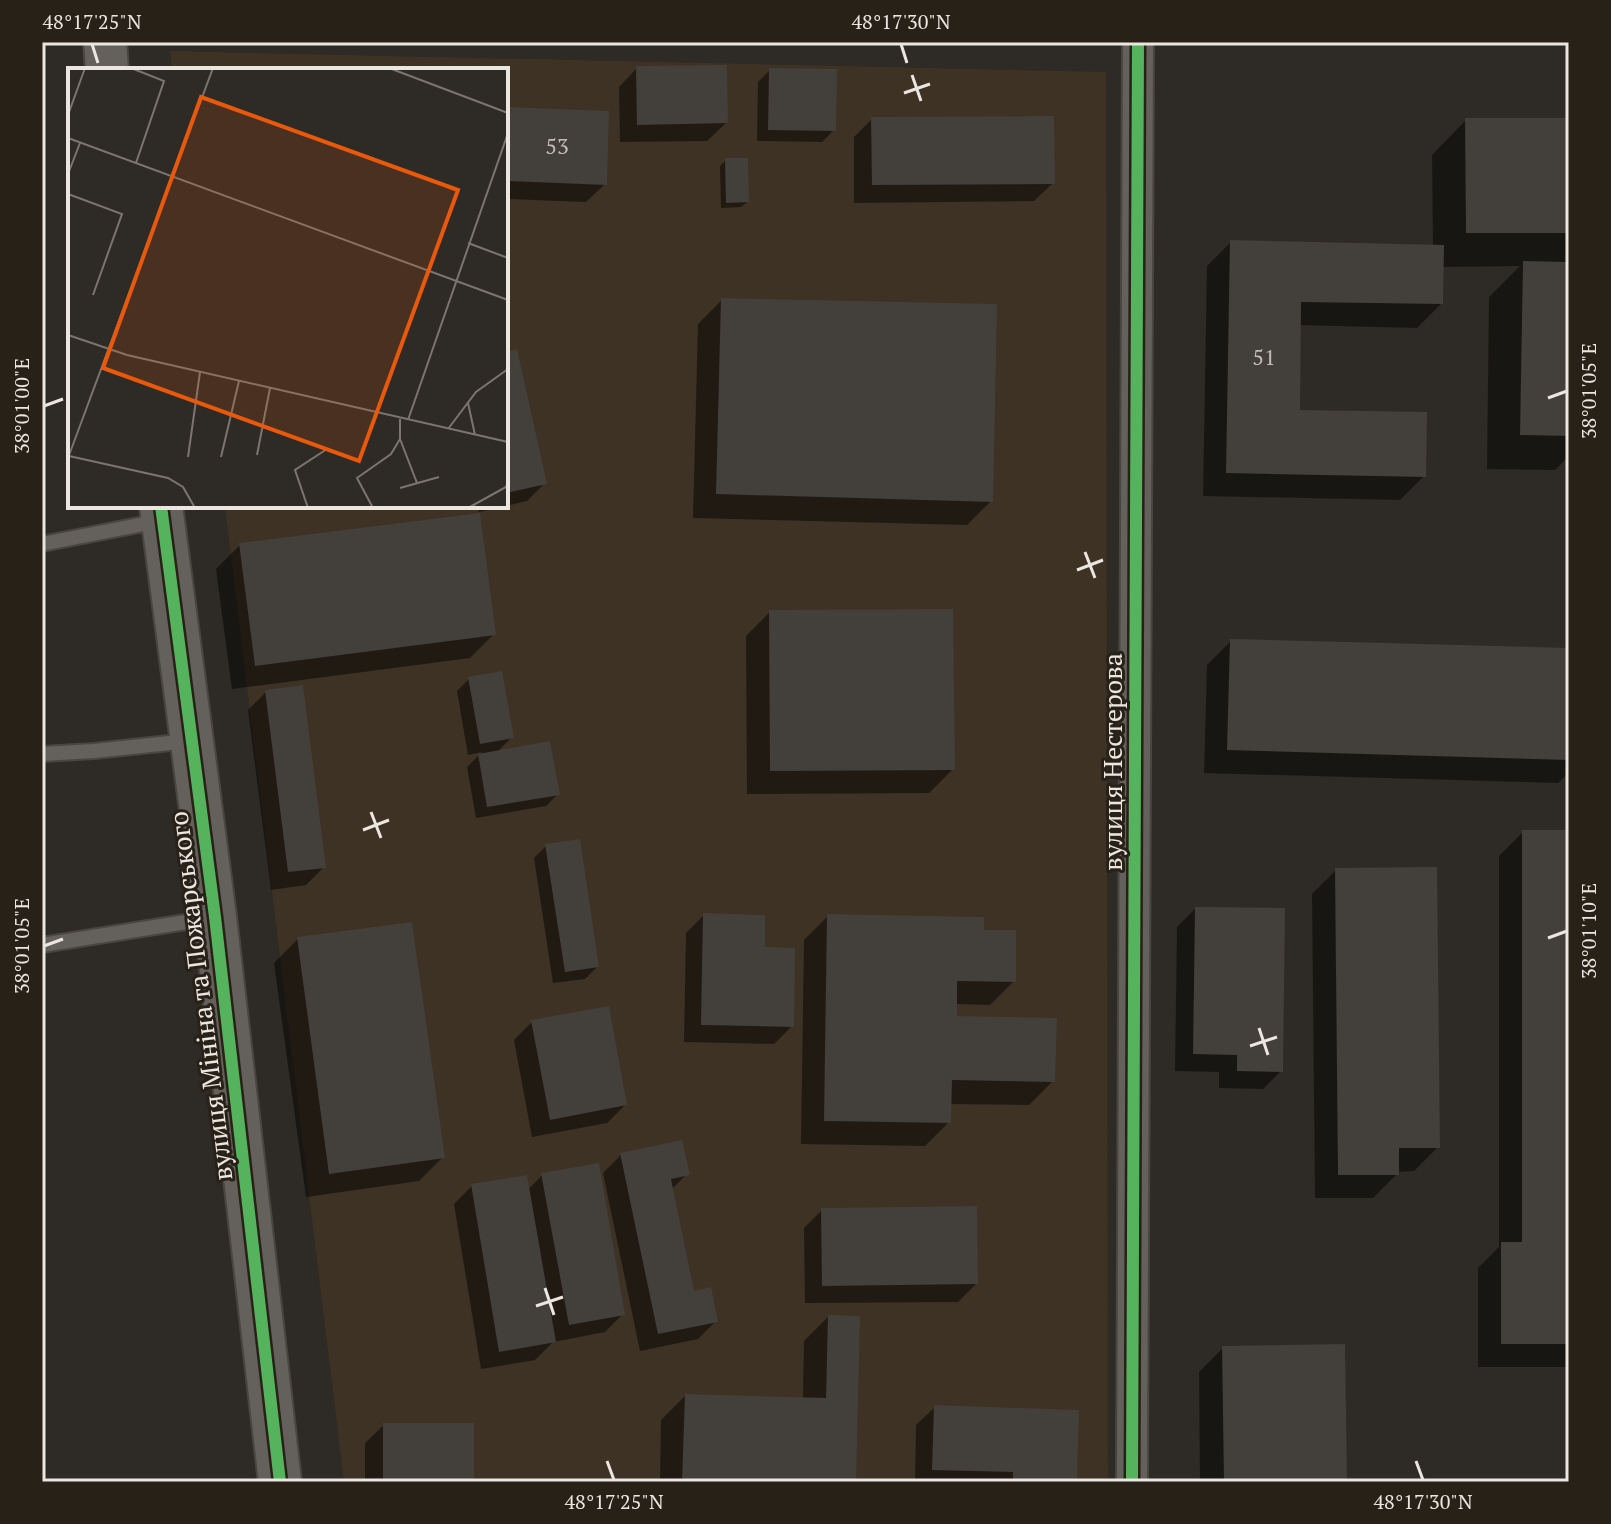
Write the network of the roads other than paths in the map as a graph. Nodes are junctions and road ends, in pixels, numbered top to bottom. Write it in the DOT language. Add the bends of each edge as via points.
graph roads {
  1 [pos="105,42"];
  2 [pos="1138,42"];
  3 [pos="107,68"];
  4 [pos="162,513"];
  5 [pos="42,544"];
  6 [pos="192,741"];
  7 [pos="42,754"];
  8 [pos="215,917"];
  9 [pos="42,945"];
  10 [pos="280,1482"];
  11 [pos="1132,1482"];
  1 -- 3 [label="street"];
  2 -- 11 [label="street, вулиця Нестерова"];
  4 -- 5 [label="lane"];
  4 -- 6 [label="street, вулиця Мініна та Пожарського"];
  6 -- 7 [label="lane"];
  6 -- 8 [label="street, вулиця Мініна та Пожарського"];
  8 -- 9 [label="lane"];
  8 -- 10 [label="street, вулиця Мініна та Пожарського"];
}
